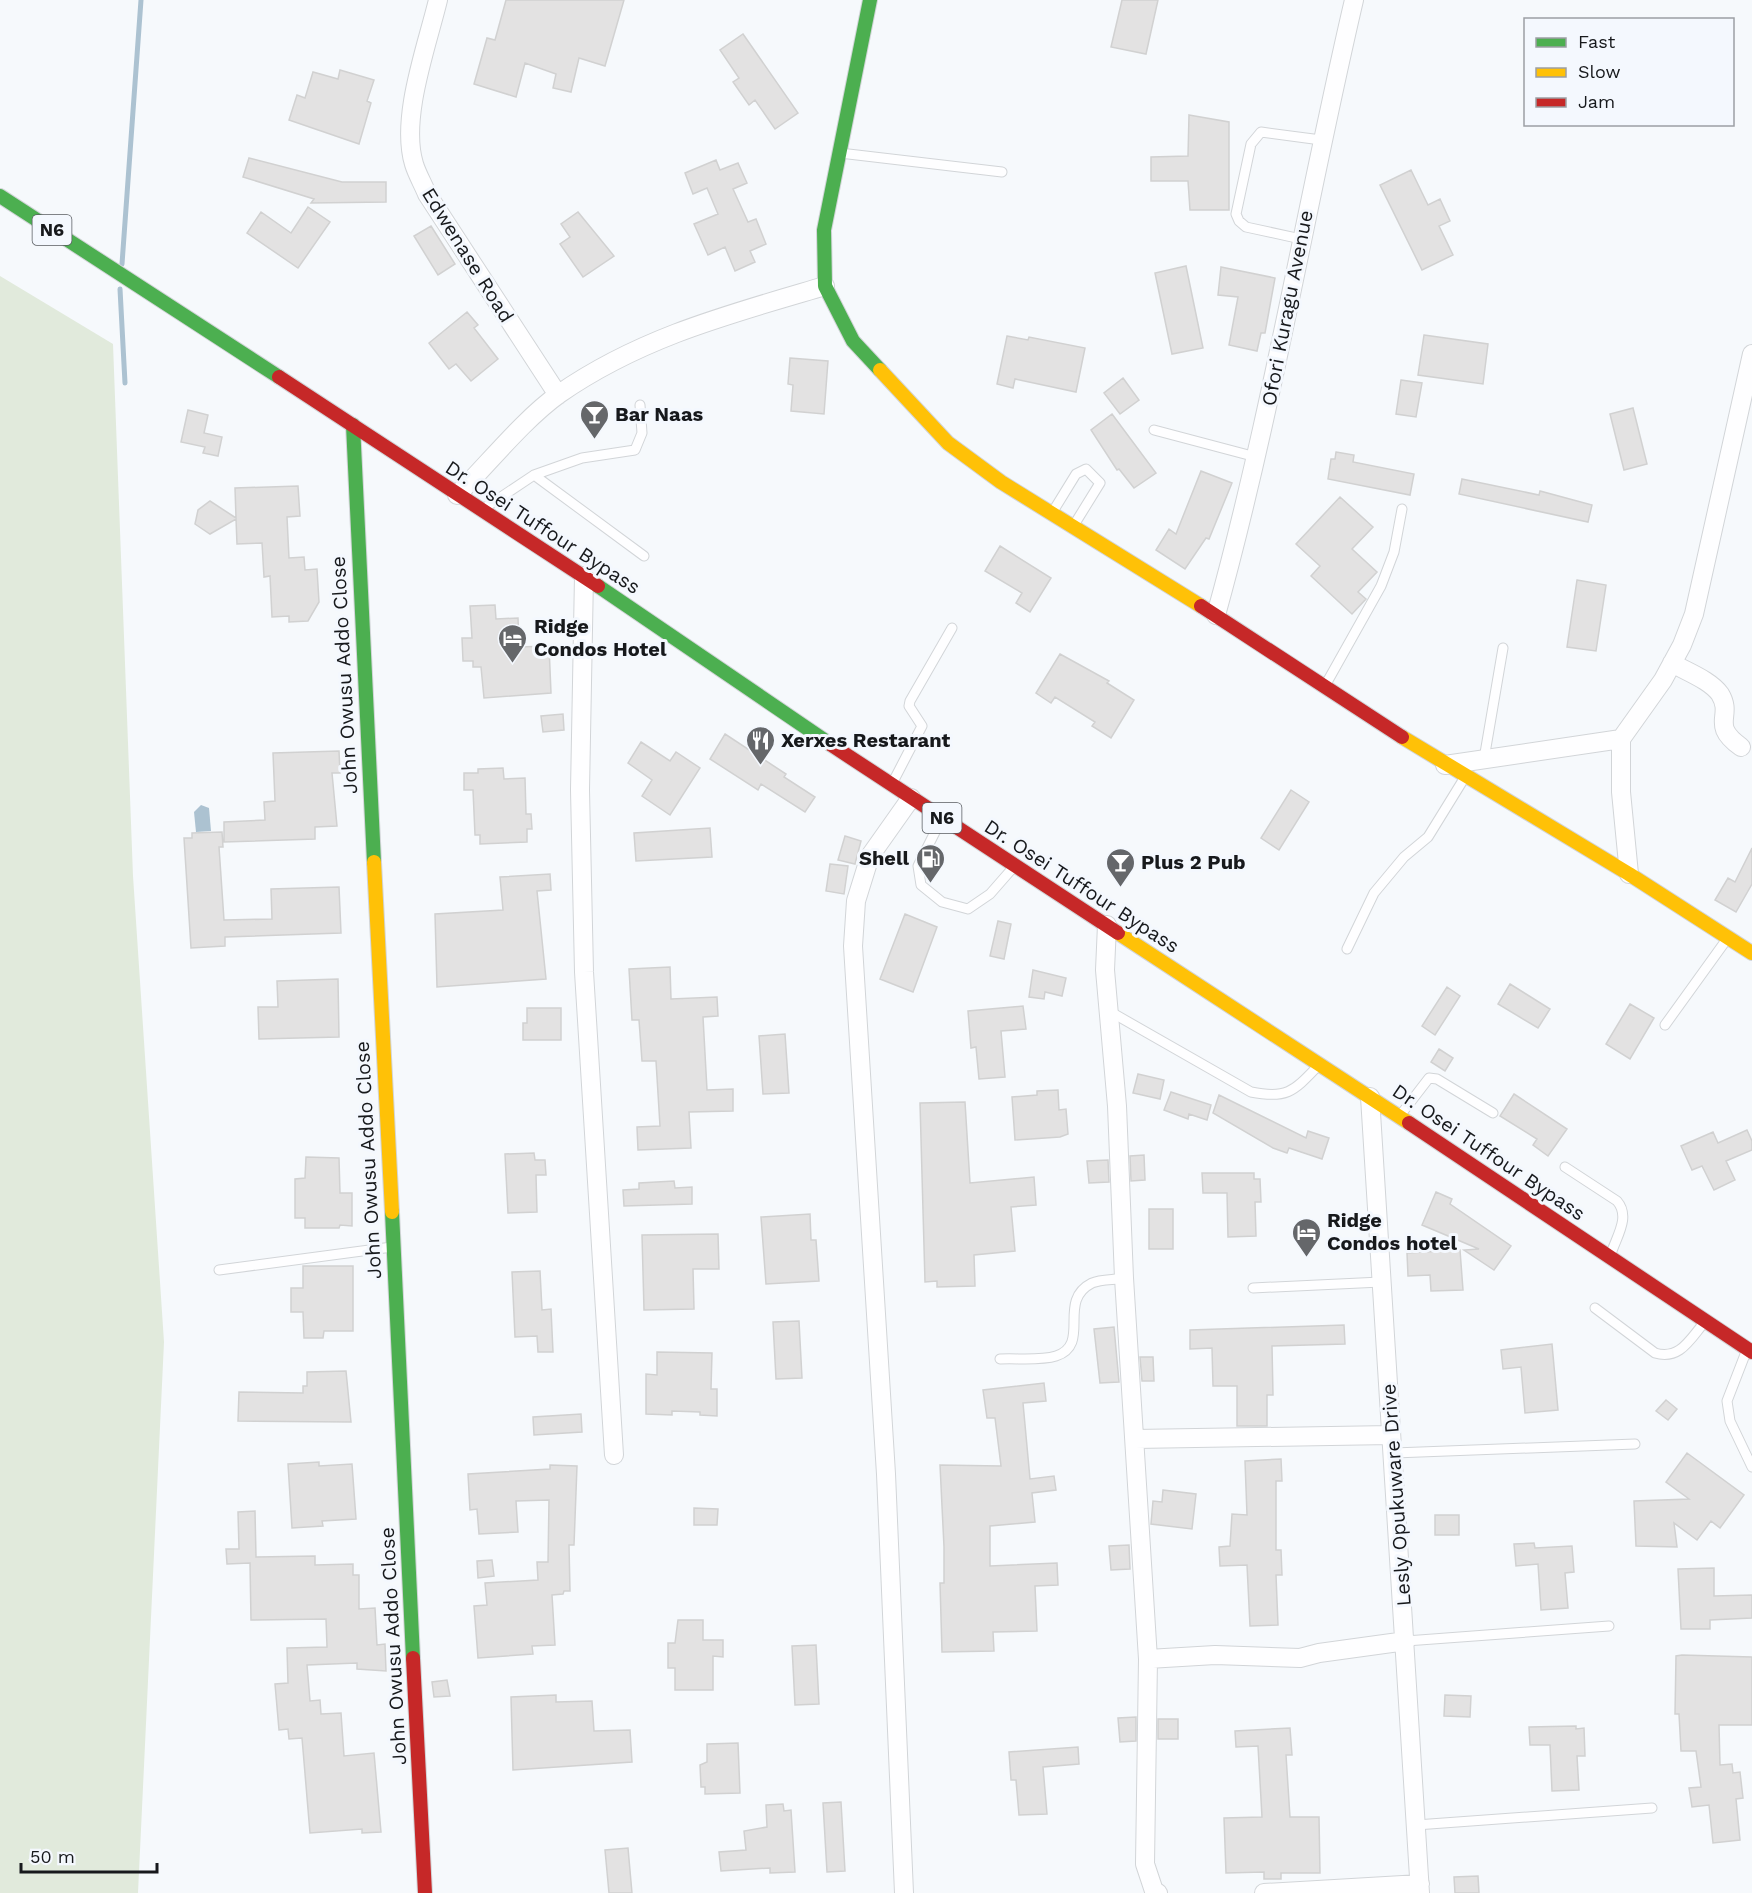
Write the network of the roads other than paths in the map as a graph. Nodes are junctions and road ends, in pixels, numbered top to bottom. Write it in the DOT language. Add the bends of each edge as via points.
graph roads {
  1 [pos="438,0"];
  2 [pos="870,0"];
  3 [pos="1354,0"];
  4 [pos="1321,140"];
  5 [pos="839,153"];
  6 [pos="1002,172"];
  7 [pos="0,196"];
  8 [pos="1301,239"];
  9 [pos="825,286"];
  10 [pos="1752,354"];
  11 [pos="558,395"];
  12 [pos="640,405"];
  13 [pos="352,425"];
  14 [pos="1154,430"];
  15 [pos="1256,457"];
  16 [pos="534,475"];
  17 [pos="458,495"];
  18 [pos="1402,509"];
  19 [pos="482,510"];
  20 [pos="1051,513"];
  21 [pos="1073,526"];
  22 [pos="644,556"];
  23 [pos="584,576"];
  24 [pos="1216,615"];
  25 [pos="952,628"];
  26 [pos="1503,648"];
  27 [pos="1672,663"];
  28 [pos="1324,686"];
  29 [pos="1621,740"];
  30 [pos="1741,747"];
  31 [pos="1484,759"];
  32 [pos="1445,765"];
  33 [pos="1465,777"];
  34 [pos="891,784"];
  35 [pos="911,798"];
  36 [pos="942,818"];
  37 [pos="1015,866"];
  38 [pos="1629,874"];
  39 [pos="1107,925"];
  40 [pos="1728,937"];
  41 [pos="1347,949"];
  42 [pos="1752,953"];
  43 [pos="1109,1011"];
  44 [pos="1665,1025"];
  45 [pos="1320,1064"];
  46 [pos="1370,1096"];
  47 [pos="1493,1113"];
  48 [pos="1399,1116"];
  49 [pos="1565,1167"];
  50 [pos="392,1247"];
  51 [pos="1610,1256"];
  52 [pos="219,1270"];
  53 [pos="1124,1278"];
  54 [pos="1381,1282"];
  55 [pos="1253,1288"];
  56 [pos="1594,1308"];
  57 [pos="1707,1320"];
  58 [pos="1750,1350"];
  59 [pos="1000,1359"];
  60 [pos="1135,1439"];
  61 [pos="1393,1444"];
  62 [pos="1635,1444"];
  63 [pos="614,1455"];
  64 [pos="1752,1467"];
  65 [pos="1609,1626"];
  66 [pos="1406,1641"];
  67 [pos="1148,1659"];
  68 [pos="1652,1808"];
  69 [pos="1416,1825"];
  70 [pos="1420,1888"];
  71 [pos="425,1893"];
  72 [pos="904,1893"];
  73 [pos="1158,1893"];
  74 [pos="1264,1893"];
  1 -- 11 [label="street, Edwenase Road" via="414,100 410,130 414,163 427,194"];
  2 -- 5 [label="main road"];
  3 -- 4 [label="street, Ofori Kuragu Avenue"];
  4 -- 8 [label="street, Ofori Kuragu Avenue"];
  4 -- 8 [label="lane" via="1261,132 1255,136 1236,214 1246,227"];
  5 -- 6 [label="lane"];
  5 -- 9 [label="main road" via="824,230"];
  7 -- 13 [label="main road, Dr. Osei Tuffour Bypass / N6"];
  8 -- 15 [label="street, Ofori Kuragu Avenue"];
  9 -- 11 [label="street" via="721,316 642,345"];
  9 -- 20 [label="main road" via="853,341 948,443 1000,482"];
  10 -- 27 [label="street" via="1694,614"];
  11 -- 17 [label="street"];
  12 -- 16 [label="lane" via="642,433 635,450 582,458"];
  13 -- 17 [label="main road, Dr. Osei Tuffour Bypass / N6"];
  13 -- 50 [label="main road, John Owusu Addo Close"];
  14 -- 15 [label="lane"];
  15 -- 24 [label="street, Ofori Kuragu Avenue"];
  16 -- 19 [label="lane"];
  16 -- 22 [label="lane"];
  17 -- 19 [label="main road, Dr. Osei Tuffour Bypass / N6"];
  18 -- 28 [label="lane" via="1394,552 1382,586"];
  19 -- 23 [label="main road, Dr. Osei Tuffour Bypass / N6"];
  20 -- 21 [label="main road"];
  20 -- 21 [label="lane" via="1076,474 1086,469 1100,483"];
  21 -- 24 [label="main road"];
  23 -- 34 [label="main road, Dr. Osei Tuffour Bypass / N6"];
  23 -- 63 [label="street" via="580,790 584,950"];
  24 -- 28 [label="main road"];
  25 -- 34 [label="lane" via="910,701 909,706 922,726"];
  26 -- 31 [label="lane"];
  27 -- 29 [label="street"];
  27 -- 30 [label="street" via="1713,686 1723,702 1723,729"];
  28 -- 32 [label="main road"];
  29 -- 31 [label="street"];
  29 -- 38 [label="street" via="1621,792"];
  31 -- 32 [label="street"];
  32 -- 33 [label="main road"];
  33 -- 38 [label="main road"];
  33 -- 41 [label="lane" via="1428,837 1404,857 1374,893"];
  34 -- 35 [label="main road, Dr. Osei Tuffour Bypass / N6"];
  35 -- 36 [label="main road, Dr. Osei Tuffour Bypass / N6"];
  35 -- 72 [label="street" via="870,856 856,901 853,946 886,1474"];
  36 -- 37 [label="main road, Dr. Osei Tuffour Bypass / N6"];
  36 -- 37 [label="lane" via="918,866 921,885 942,902 968,909 990,894"];
  37 -- 39 [label="main road, Dr. Osei Tuffour Bypass / N6"];
  38 -- 40 [label="main road"];
  39 -- 43 [label="street" via="1105,970"];
  39 -- 45 [label="main road, Dr. Osei Tuffour Bypass / N6"];
  40 -- 42 [label="main road"];
  40 -- 44 [label="lane"];
  43 -- 45 [label="lane" via="1251,1092 1273,1097 1294,1091"];
  43 -- 53 [label="street"];
  45 -- 46 [label="main road, Dr. Osei Tuffour Bypass / N6"];
  46 -- 48 [label="main road, Dr. Osei Tuffour Bypass / N6"];
  46 -- 54 [label="street, Lesly Opukuware Drive"];
  47 -- 48 [label="lane" via="1429,1078"];
  48 -- 51 [label="main road, Dr. Osei Tuffour Bypass / N6"];
  49 -- 51 [label="lane" via="1622,1207 1624,1216"];
  50 -- 52 [label="lane"];
  50 -- 71 [label="main road, John Owusu Addo Close"];
  51 -- 57 [label="main road, Dr. Osei Tuffour Bypass / N6"];
  53 -- 59 [label="lane" via="1093,1282 1079,1292 1072,1311 1075,1335 1070,1348 1056,1356"];
  53 -- 60 [label="street"];
  54 -- 55 [label="lane"];
  54 -- 61 [label="street, Lesly Opukuware Drive"];
  56 -- 57 [label="lane" via="1655,1353 1666,1356 1677,1354"];
  57 -- 58 [label="main road, Dr. Osei Tuffour Bypass / N6"];
  58 -- 64 [label="lane" via="1727,1401 1730,1421"];
  60 -- 61 [label="street"];
  60 -- 67 [label="street"];
  61 -- 62 [label="lane"];
  61 -- 66 [label="street, Lesly Opukuware Drive"];
  65 -- 66 [label="lane"];
  66 -- 67 [label="street" via="1300,1658 1215,1655"];
  66 -- 69 [label="street, Lesly Opukuware Drive"];
  67 -- 73 [label="street" via="1145,1864"];
  68 -- 69 [label="lane"];
  69 -- 70 [label="street, Lesly Opukuware Drive"];
  70 -- 74 [label="street"];
}
